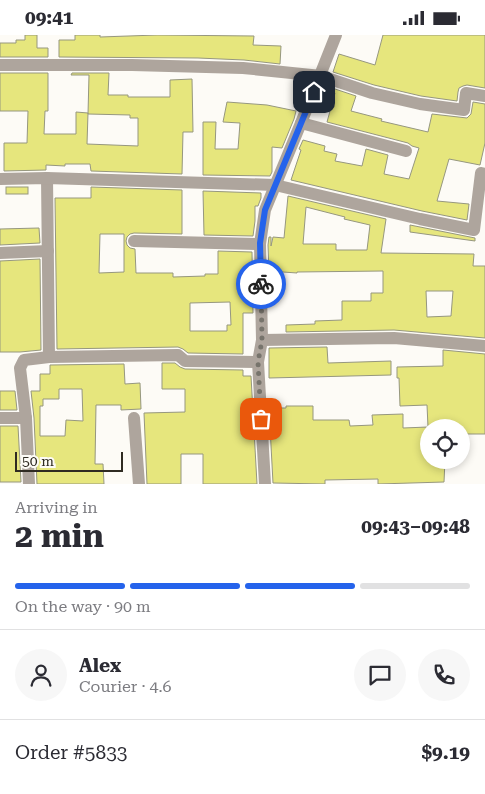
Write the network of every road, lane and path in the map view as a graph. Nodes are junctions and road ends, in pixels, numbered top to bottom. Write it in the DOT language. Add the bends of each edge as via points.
graph roads {
  1 [pos="336,35"];
  2 [pos="0,65"];
  3 [pos="320,76"];
  4 [pos="485,96"];
  5 [pos="301,123"];
  6 [pos="406,151"];
  7 [pos="485,174"];
  8 [pos="47,178"];
  9 [pos="0,179"];
  10 [pos="275,185"];
  11 [pos="134,241"];
  12 [pos="260,243"];
  13 [pos="48,251"];
  14 [pos="0,253"];
  15 [pos="262,340"];
  16 [pos="485,346"];
  17 [pos="49,357"];
  18 [pos="258,362"];
  19 [pos="0,418"];
  20 [pos="26,418"];
  21 [pos="134,418"];
  22 [pos="29,484"];
  23 [pos="139,484"];
  24 [pos="265,484"];
  1 -- 3 [label="street"];
  2 -- 3 [label="street" via="243,68"];
  3 -- 4 [label="street" via="372,93 464,111 466,93"];
  3 -- 5 [label="street"];
  5 -- 6 [label="street"];
  5 -- 10 [label="street"];
  7 -- 10 [label="street" via="481,173 474,230"];
  8 -- 9 [label="street"];
  8 -- 10 [label="street"];
  8 -- 13 [label="street"];
  10 -- 12 [label="street" via="265,210"];
  11 -- 12 [label="street"];
  12 -- 15 [label="street"];
  13 -- 14 [label="street"];
  13 -- 17 [label="street"];
  15 -- 16 [label="street" via="394,338"];
  15 -- 18 [label="street"];
  17 -- 18 [label="street" via="178,355 185,361"];
  17 -- 20 [label="street" via="24,361 20,368"];
  18 -- 24 [label="street"];
  19 -- 20 [label="street"];
  20 -- 22 [label="street"];
  21 -- 23 [label="street"];
}
